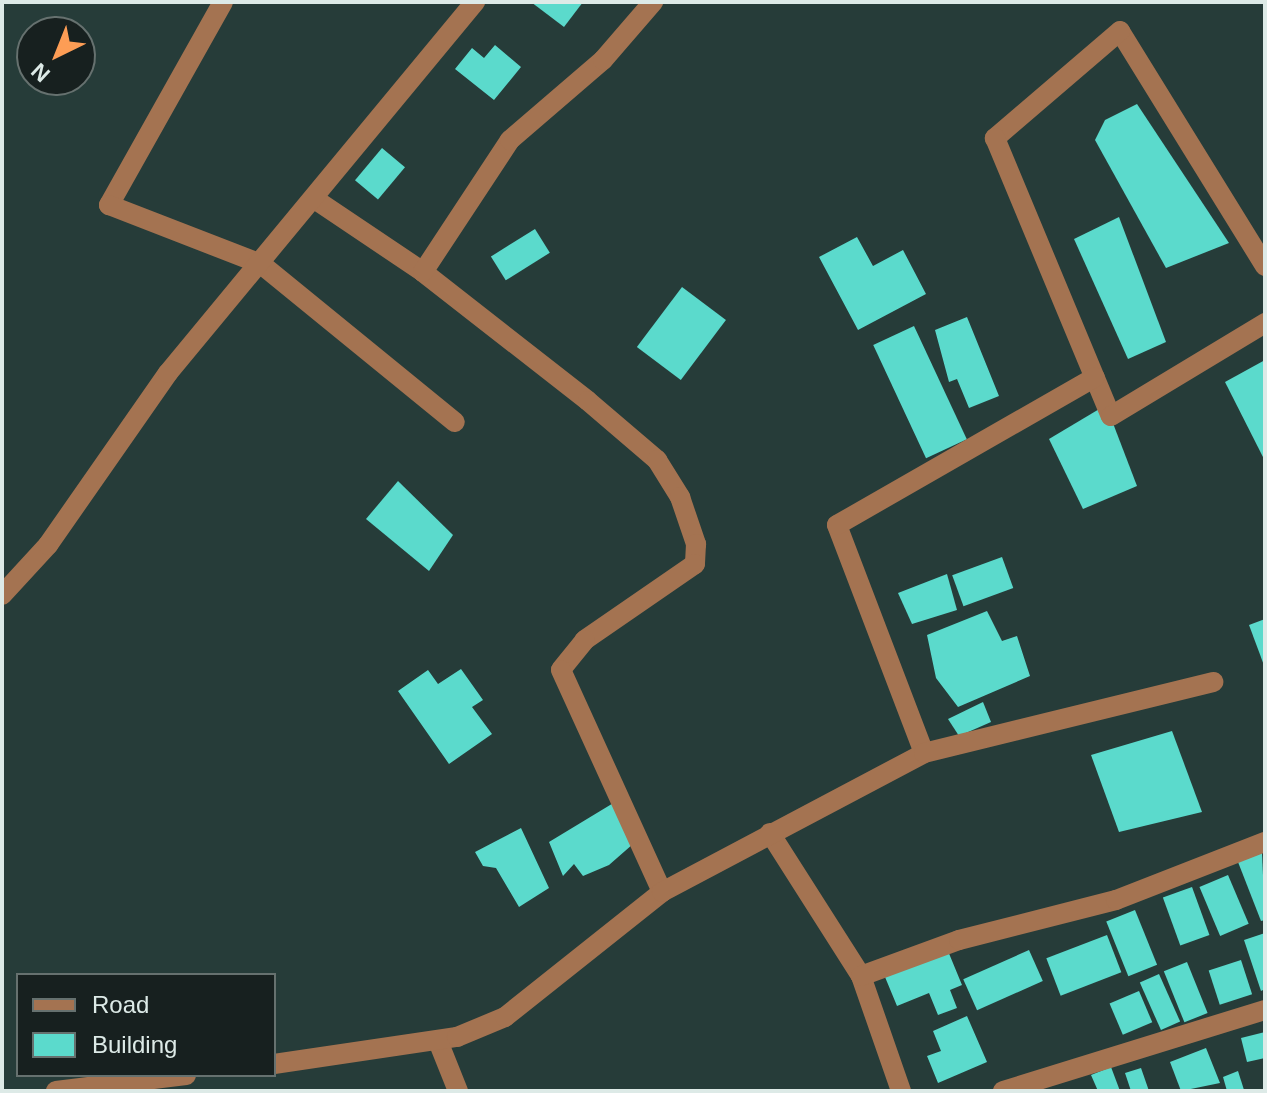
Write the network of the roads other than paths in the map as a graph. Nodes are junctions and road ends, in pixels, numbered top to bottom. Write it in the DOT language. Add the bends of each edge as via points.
graph roads {
  1 [pos="223,2"];
  2 [pos="475,2"];
  3 [pos="653,2"];
  4 [pos="316,200"];
  5 [pos="261,264"];
  6 [pos="1265,266"];
  7 [pos="423,272"];
  8 [pos="1265,323"];
  9 [pos="1095,377"];
  10 [pos="455,422"];
  11 [pos="2,595"];
  12 [pos="1213,682"];
  13 [pos="924,753"];
  14 [pos="770,833"];
  15 [pos="1265,842"];
  16 [pos="662,892"];
  17 [pos="861,976"];
  18 [pos="1265,1010"];
  19 [pos="438,1041"];
  20 [pos="276,1064"];
  21 [pos="170,1077"];
  22 [pos="56,1091"];
  23 [pos="458,1091"];
  24 [pos="901,1091"];
  25 [pos="1003,1091"];
  1 -- 5 [label="street" via="109,205"];
  2 -- 4 [label="street"];
  3 -- 7 [label="street" via="603,60 510,140"];
  4 -- 5 [label="street"];
  4 -- 7 [label="street"];
  5 -- 10 [label="street"];
  5 -- 11 [label="street" via="168,373 48,545"];
  6 -- 9 [label="street" via="1120,31 995,138"];
  7 -- 16 [label="street" via="646,450 680,497 696,544 695,564 585,640 561,670"];
  8 -- 9 [label="street" via="1111,416"];
  9 -- 13 [label="street" via="837,525"];
  12 -- 13 [label="street"];
  13 -- 14 [label="street"];
  14 -- 16 [label="street"];
  14 -- 17 [label="street"];
  15 -- 17 [label="street" via="1116,900 959,940"];
  16 -- 19 [label="street" via="505,1017"];
  17 -- 24 [label="street"];
  18 -- 25 [label="street"];
  19 -- 20 [label="street"];
  19 -- 23 [label="street"];
  21 -- 22 [label="street"];
}
